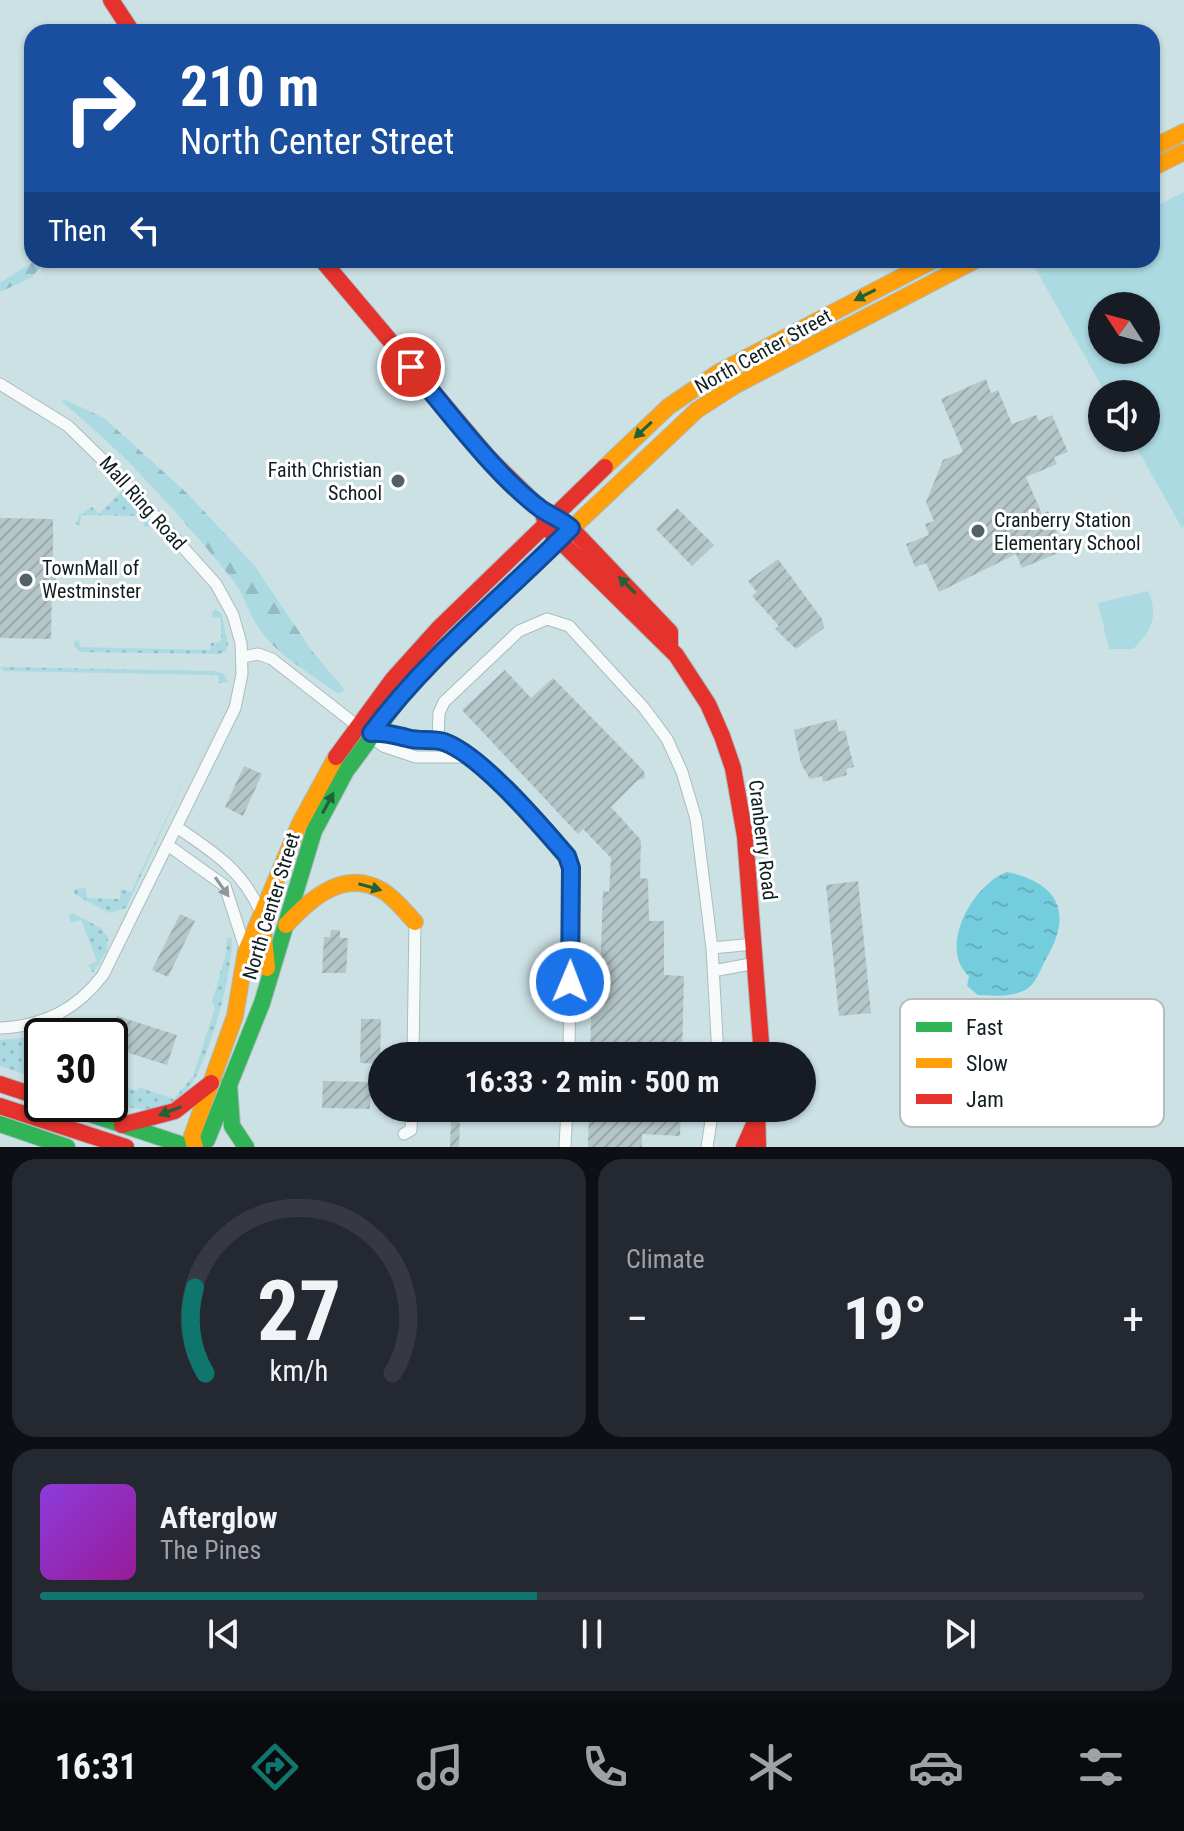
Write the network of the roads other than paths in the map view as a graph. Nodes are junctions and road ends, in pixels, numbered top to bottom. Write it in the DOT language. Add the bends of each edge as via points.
graph roads {
  1 [pos="111,0"];
  2 [pos="127,24"];
  3 [pos="1184,132"];
  4 [pos="1160,144"];
  5 [pos="1184,152"];
  6 [pos="1160,164"];
  7 [pos="329,268"];
  8 [pos="919,268"];
  9 [pos="961,268"];
  10 [pos="0,384"];
  11 [pos="549,518"];
  12 [pos="571,528"];
  13 [pos="559,541"];
  14 [pos="670,646"];
  15 [pos="243,657"];
  16 [pos="364,729"];
  17 [pos="438,740"];
  18 [pos="467,757"];
  19 [pos="178,828"];
  20 [pos="169,846"];
  21 [pos="261,913"];
  22 [pos="415,922"];
  23 [pos="282,929"];
  24 [pos="754,944"];
  25 [pos="712,948"];
  26 [pos="246,951"];
  27 [pos="756,963"];
  28 [pos="713,971"];
  29 [pos="269,982"];
  30 [pos="0,1028"];
  31 [pos="413,1042"];
  32 [pos="569,1042"];
  33 [pos="717,1042"];
  34 [pos="761,1042"];
  35 [pos="211,1083"];
  36 [pos="0,1084"];
  37 [pos="229,1084"];
  38 [pos="24,1092"];
  39 [pos="0,1106"];
  40 [pos="113,1122"];
  41 [pos="411,1122"];
  42 [pos="566,1122"];
  43 [pos="711,1122"];
  44 [pos="754,1122"];
  45 [pos="758,1122"];
  46 [pos="0,1124"];
  47 [pos="122,1125"];
  48 [pos="404,1134"];
  49 [pos="66,1147"];
  50 [pos="126,1147"];
  51 [pos="189,1147"];
  52 [pos="197,1147"];
  53 [pos="246,1147"];
  54 [pos="565,1147"];
  55 [pos="707,1147"];
  56 [pos="744,1147"];
  57 [pos="758,1147"];
  1 -- 2 [label="main road"];
  3 -- 4 [label="main road"];
  5 -- 6 [label="main road"];
  7 -- 11 [label="main road, Cranberry Road" via="489,458"];
  8 -- 11 [label="main road, North Center Street, one-way" via="719,372 668,407"];
  9 -- 12 [label="main road, North Center Street" via="697,410"];
  10 -- 15 [label="street, Mall Ring Road" via="81,437 193,557 227,602"];
  11 -- 12 [label="main road, Cranberry Road"];
  11 -- 13 [label="main road, Cranberry Road"];
  11 -- 16 [label="main road, North Center Street" via="438,629"];
  12 -- 13 [label="main road, North Center Street"];
  14 -- 12 [label="main road, Cranberry Road, one-way" via="670,632"];
  13 -- 14 [label="main road, Cranberry Road" via="657,640"];
  13 -- 16 [label="main road, North Center Street" via="445,645"];
  14 -- 24 [label="main road, Cranberry Road" via="707,699 728,747 746,849"];
  15 -- 16 [label="street" via="258,654 272,659"];
  15 -- 19 [label="street, Mall Ring Road" via="235,708"];
  16 -- 17 [label="street"];
  16 -- 18 [label="street" via="399,753 441,760"];
  16 -- 21 [label="main road, North Center Street" via="309,804"];
  23 -- 16 [label="main road, North Center Street, one-way" via="299,866"];
  17 -- 18 [label="street"];
  17 -- 25 [label="street" via="440,708 519,631 547,619 569,626 644,708 682,772 696,819"];
  18 -- 32 [label="street" via="570,862"];
  19 -- 20 [label="street, Mall Ring Road"];
  19 -- 21 [label="street" via="229,863 253,893"];
  20 -- 26 [label="street, one-way" via="225,886"];
  20 -- 30 [label="street, Mall Ring Road" via="111,962 86,996 48,1020"];
  21 -- 26 [label="main road, North Center Street"];
  21 -- 29 [label="main road"];
  23 -- 22 [label="main road, one-way" via="326,887 356,884 382,890"];
  22 -- 31 [label="street"];
  23 -- 29 [label="main road, North Center Street"];
  24 -- 25 [label="street"];
  24 -- 27 [label="main road, Cranberry Road"];
  25 -- 28 [label="street"];
  26 -- 35 [label="main road, North Center Street" via="235,1016"];
  27 -- 28 [label="street"];
  27 -- 34 [label="main road, Cranberry Road"];
  28 -- 33 [label="street"];
  29 -- 37 [label="main road, North Center Street"];
  35 -- 47 [label="main road, one-way" via="177,1110"];
  35 -- 52 [label="main road, North Center Street" via="192,1136"];
  36 -- 38 [label="main road"];
  37 -- 52 [label="main road, North Center Street" via="207,1140"];
  37 -- 53 [label="main road" via="232,1126"];
  39 -- 50 [label="main road"];
  40 -- 47 [label="main road"];
  41 -- 48 [label="street"];
  42 -- 54 [label="street"];
  43 -- 55 [label="street"];
  44 -- 56 [label="main road"];
  45 -- 57 [label="main road"];
  46 -- 49 [label="main road"];
  47 -- 51 [label="main road"];
}
